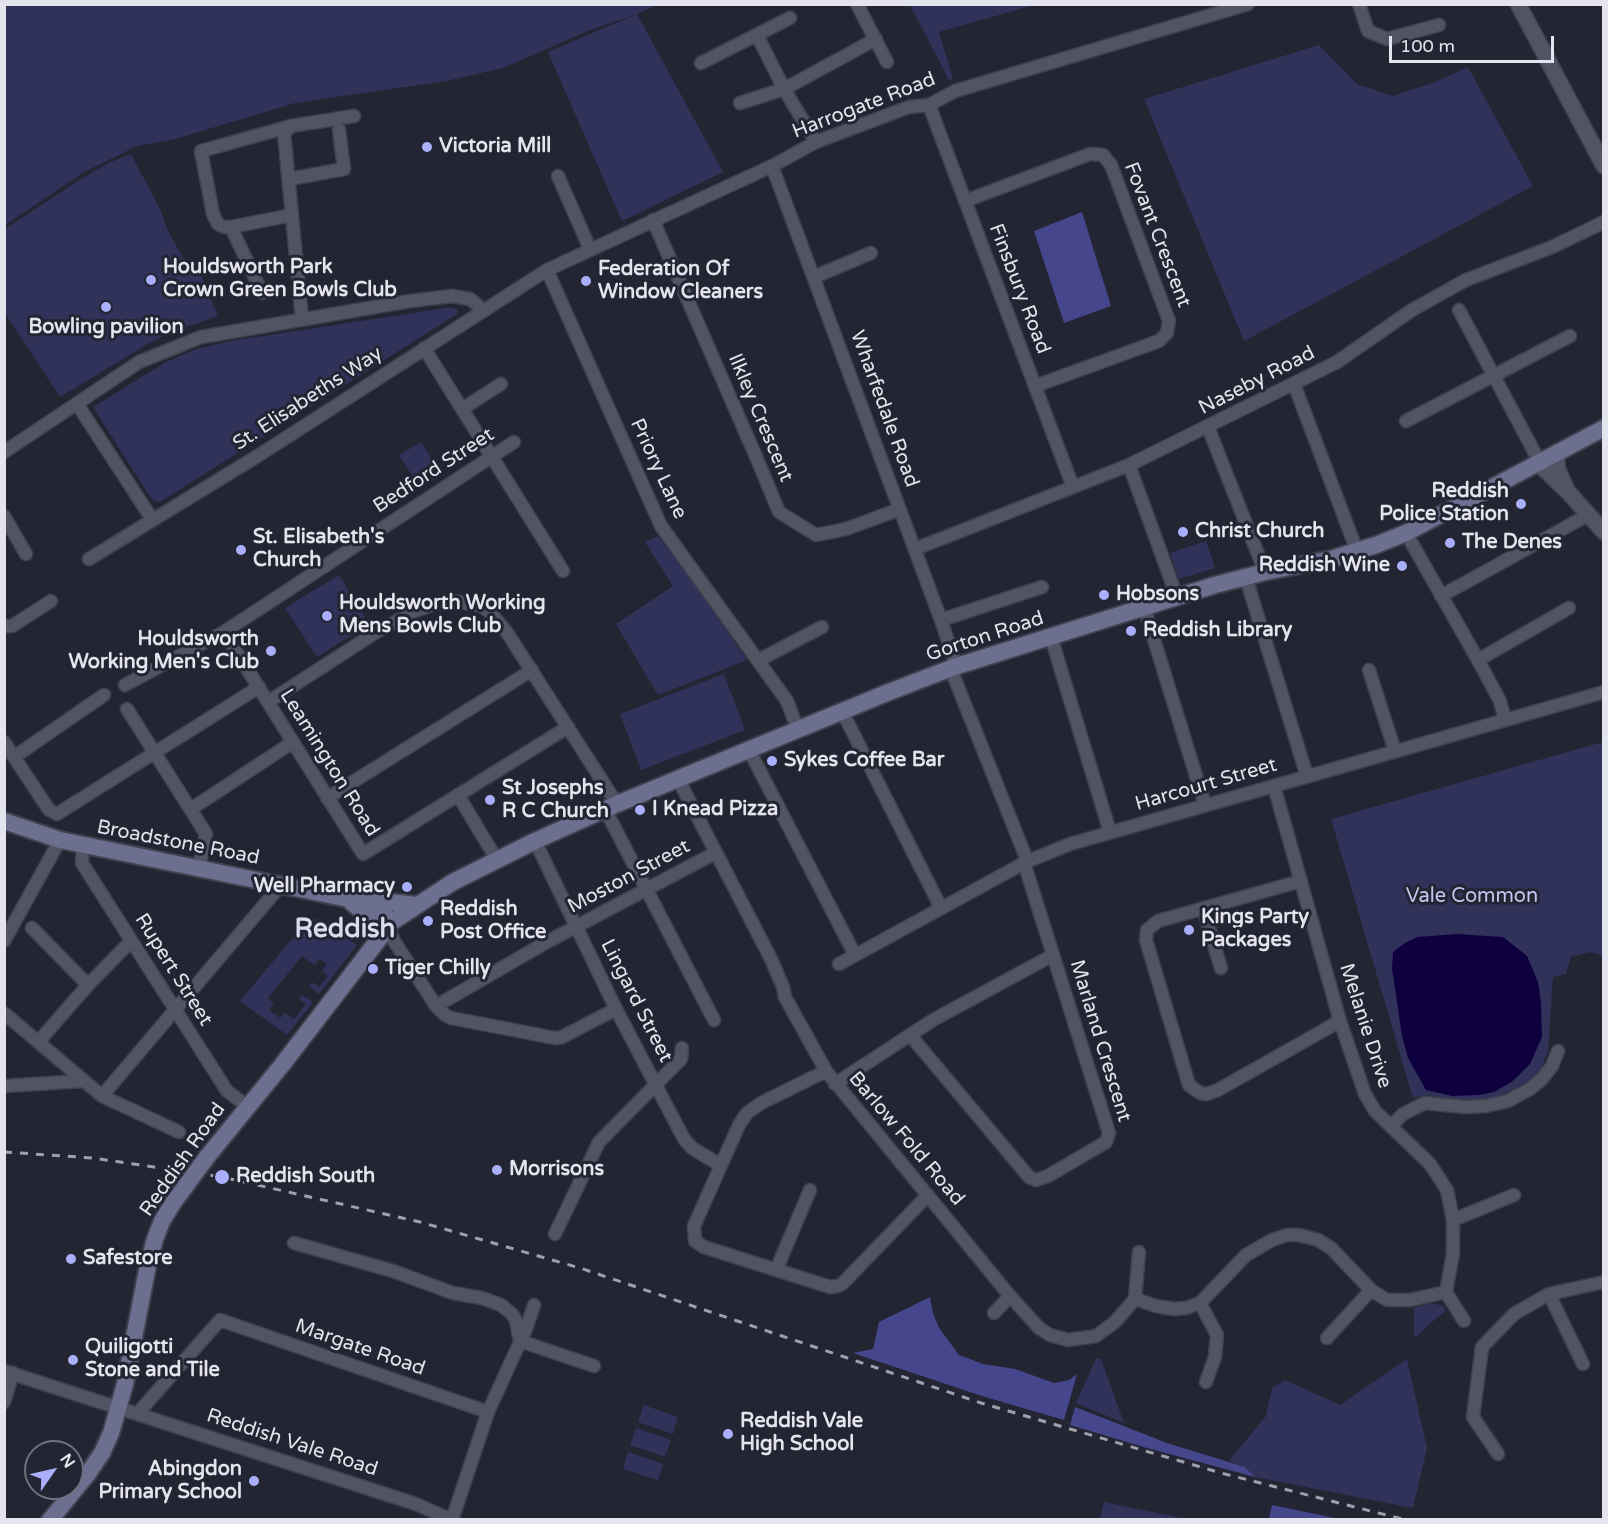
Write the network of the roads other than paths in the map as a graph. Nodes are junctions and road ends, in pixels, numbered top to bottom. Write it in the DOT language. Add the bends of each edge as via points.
graph roads {
  1 [pos="857,4"];
  2 [pos="1248,4"];
  3 [pos="1359,4"];
  4 [pos="1518,4"];
  5 [pos="790,18"];
  6 [pos="1439,25"];
  7 [pos="757,34"];
  8 [pos="876,39"];
  9 [pos="887,62"];
  10 [pos="700,63"];
  11 [pos="784,89"];
  12 [pos="740,103"];
  13 [pos="929,105"];
  14 [pos="354,116"];
  15 [pos="291,126"];
  16 [pos="339,130"];
  17 [pos="816,142"];
  18 [pos="772,166"];
  19 [pos="1604,166"];
  20 [pos="558,176"];
  21 [pos="289,179"];
  22 [pos="965,201"];
  23 [pos="292,215"];
  24 [pos="652,220"];
  25 [pos="1604,222"];
  26 [pos="231,227"];
  27 [pos="590,249"];
  28 [pos="871,253"];
  29 [pos="547,270"];
  30 [pos="814,277"];
  31 [pos="262,293"];
  32 [pos="483,310"];
  33 [pos="1459,310"];
  34 [pos="302,319"];
  35 [pos="1570,336"];
  36 [pos="424,348"];
  37 [pos="1494,375"];
  38 [pos="501,384"];
  39 [pos="1294,384"];
  40 [pos="1035,386"];
  41 [pos="77,404"];
  42 [pos="462,409"];
  43 [pos="1406,421"];
  44 [pos="1208,427"];
  45 [pos="1604,428"];
  46 [pos="514,442"];
  47 [pos="4,452"];
  48 [pos="1557,452"];
  49 [pos="491,457"];
  50 [pos="1539,461"];
  51 [pos="1129,465"];
  52 [pos="1073,487"];
  53 [pos="1569,493"];
  54 [pos="900,509"];
  55 [pos="1588,515"];
  56 [pos="4,516"];
  57 [pos="152,519"];
  58 [pos="1604,532"];
  59 [pos="1406,533"];
  60 [pos="915,549"];
  61 [pos="1357,551"];
  62 [pos="26,554"];
  63 [pos="89,559"];
  64 [pos="563,571"];
  65 [pos="1265,572"];
  66 [pos="1246,578"];
  67 [pos="1042,587"];
  68 [pos="1442,596"];
  69 [pos="1177,597"];
  70 [pos="51,601"];
  71 [pos="1144,607"];
  72 [pos="1569,608"];
  73 [pos="941,620"];
  74 [pos="4,626"];
  75 [pos="822,627"];
  76 [pos="224,632"];
  77 [pos="1051,637"];
  78 [pos="759,660"];
  79 [pos="1478,660"];
  80 [pos="954,667"];
  81 [pos="532,670"];
  82 [pos="1369,670"];
  83 [pos="125,685"];
  84 [pos="259,687"];
  85 [pos="1604,692"];
  86 [pos="104,695"];
  87 [pos="268,702"];
  88 [pos="127,709"];
  89 [pos="842,711"];
  90 [pos="1505,720"];
  91 [pos="568,727"];
  92 [pos="798,730"];
  93 [pos="4,742"];
  94 [pos="293,742"];
  95 [pos="749,750"];
  96 [pos="1395,751"];
  97 [pos="156,752"];
  98 [pos="14,757"];
  99 [pos="1307,776"];
  100 [pos="678,779"];
  101 [pos="1274,786"];
  102 [pos="458,795"];
  103 [pos="327,798"];
  104 [pos="1205,805"];
  105 [pos="611,806"];
  106 [pos="191,809"];
  107 [pos="4,821"];
  108 [pos="1110,832"];
  109 [pos="60,840"];
  110 [pos="535,841"];
  111 [pos="83,845"];
  112 [pos="715,853"];
  113 [pos="497,860"];
  114 [pos="1026,862"];
  115 [pos="199,868"];
  116 [pos="1301,881"];
  117 [pos="281,885"];
  118 [pos="646,889"];
  119 [pos="346,898"];
  120 [pos="416,905"];
  121 [pos="941,908"];
  122 [pos="1203,908"];
  123 [pos="388,927"];
  124 [pos="577,927"];
  125 [pos="32,928"];
  126 [pos="4,941"];
  127 [pos="131,941"];
  128 [pos="855,955"];
  129 [pos="1053,955"];
  130 [pos="839,964"];
  131 [pos="1221,968"];
  132 [pos="88,985"];
  133 [pos="436,1006"];
  134 [pos="616,1009"];
  135 [pos="175,1010"];
  136 [pos="4,1013"];
  137 [pos="714,1020"];
  138 [pos="1340,1021"];
  139 [pos="910,1035"];
  140 [pos="39,1041"];
  141 [pos="682,1048"];
  142 [pos="1558,1051"];
  143 [pos="826,1071"];
  144 [pos="83,1081"];
  145 [pos="656,1082"];
  146 [pos="836,1084"];
  147 [pos="4,1086"];
  148 [pos="102,1096"];
  149 [pos="247,1106"];
  150 [pos="1391,1126"];
  151 [pos="179,1132"];
  152 [pos="720,1165"];
  153 [pos="810,1190"];
  154 [pos="1514,1195"];
  155 [pos="928,1196"];
  156 [pos="1453,1220"];
  157 [pos="555,1234"];
  158 [pos="294,1243"];
  159 [pos="1139,1252"];
  160 [pos="777,1269"];
  161 [pos="1604,1282"];
  162 [pos="1371,1290"];
  163 [pos="1446,1292"];
  164 [pos="1549,1294"];
  165 [pos="1010,1296"];
  166 [pos="1135,1299"];
  167 [pos="1200,1303"];
  168 [pos="534,1305"];
  169 [pos="993,1315"];
  170 [pos="1464,1321"];
  171 [pos="1327,1338"];
  172 [pos="520,1341"];
  173 [pos="1583,1364"];
  174 [pos="594,1366"];
  175 [pos="9,1372"];
  176 [pos="1206,1382"];
  177 [pos="4,1402"];
  178 [pos="120,1407"];
  179 [pos="488,1412"];
  180 [pos="138,1413"];
  181 [pos="1498,1454"];
  182 [pos="447,1519"];
  183 [pos="50,1520"];
  1 -- 8 [label="street"];
  2 -- 13 [label="street, Harrogate Road" via="955,91"];
  3 -- 6 [label="street" via="1368,31 1387,39"];
  4 -- 19 [label="street"];
  5 -- 7 [label="street"];
  7 -- 10 [label="street"];
  7 -- 11 [label="street"];
  8 -- 9 [label="street"];
  8 -- 11 [label="street"];
  11 -- 12 [label="street"];
  11 -- 17 [label="street"];
  13 -- 17 [label="street, Harrogate Road" via="909,107"];
  13 -- 22 [label="street, Finsbury Road"];
  14 -- 15 [label="street"];
  15 -- 21 [label="street" via="284,133"];
  15 -- 26 [label="street" via="201,151 213,214 218,224"];
  16 -- 21 [label="street" via="344,169"];
  17 -- 18 [label="street, Harrogate Road"];
  18 -- 24 [label="street, Harrogate Road"];
  18 -- 30 [label="street, Wharfedale Road"];
  20 -- 27 [label="street"];
  21 -- 23 [label="street"];
  22 -- 40 [label="street, Finsbury Road"];
  22 -- 40 [label="street, Fovant Crescent" via="1090,154 1103,155 1111,165 1169,321 1167,333 1159,341"];
  23 -- 26 [label="street"];
  23 -- 34 [label="street"];
  24 -- 27 [label="street, Harrogate Road"];
  24 -- 54 [label="street, Ilkley Crescent" via="778,512 816,535 846,529"];
  25 -- 39 [label="street, Naseby Road" via="1431,298 1337,362"];
  26 -- 31 [label="street"];
  27 -- 29 [label="street, Harrogate Road"];
  28 -- 30 [label="street"];
  29 -- 32 [label="street, Harrogate Road"];
  29 -- 78 [label="street, Priory Lane" via="661,526"];
  30 -- 54 [label="street, Wharfedale Road"];
  32 -- 34 [label="street" via="470,299 452,296"];
  32 -- 36 [label="street, St. Elisabeths Way"];
  33 -- 37 [label="street"];
  34 -- 41 [label="street" via="201,337 139,362"];
  35 -- 37 [label="street"];
  36 -- 42 [label="street"];
  36 -- 57 [label="street, St. Elisabeths Way"];
  37 -- 43 [label="street"];
  37 -- 50 [label="street"];
  38 -- 42 [label="street"];
  39 -- 44 [label="street, Naseby Road"];
  39 -- 61 [label="street"];
  40 -- 52 [label="street, Finsbury Road"];
  41 -- 47 [label="street"];
  41 -- 57 [label="street"];
  42 -- 49 [label="street"];
  44 -- 51 [label="street, Naseby Road"];
  44 -- 65 [label="street"];
  45 -- 48 [label="main road, Gorton Road"];
  46 -- 49 [label="street, Bedford Street"];
  48 -- 50 [label="main road, Gorton Road"];
  48 -- 53 [label="street" via="1556,462"];
  49 -- 64 [label="street"];
  49 -- 76 [label="street, Bedford Street"];
  50 -- 53 [label="street"];
  50 -- 59 [label="main road, Gorton Road"];
  51 -- 52 [label="street, Naseby Road"];
  51 -- 69 [label="street"];
  52 -- 60 [label="street, Naseby Road"];
  53 -- 55 [label="street"];
  54 -- 60 [label="street, Wharfedale Road"];
  55 -- 58 [label="street"];
  55 -- 68 [label="street"];
  56 -- 62 [label="street"];
  57 -- 63 [label="street, St. Elisabeths Way"];
  59 -- 61 [label="main road, Gorton Road"];
  59 -- 68 [label="street"];
  60 -- 73 [label="street, Wharfedale Road"];
  61 -- 65 [label="main road, Gorton Road"];
  65 -- 66 [label="main road, Gorton Road"];
  66 -- 69 [label="main road, Gorton Road"];
  66 -- 99 [label="street"];
  67 -- 73 [label="street"];
  68 -- 79 [label="street"];
  69 -- 71 [label="main road, Gorton Road"];
  70 -- 74 [label="street" via="12,626"];
  71 -- 77 [label="main road, Gorton Road"];
  71 -- 104 [label="street"];
  72 -- 79 [label="street"];
  73 -- 80 [label="street, Wharfedale Road"];
  75 -- 78 [label="street"];
  76 -- 83 [label="street, Bedford Street"];
  76 -- 84 [label="street, Leamington Road"];
  77 -- 80 [label="main road, Gorton Road"];
  77 -- 108 [label="street"];
  78 -- 92 [label="street, Priory Lane" via="787,701"];
  79 -- 90 [label="street" via="1500,701"];
  80 -- 89 [label="main road, Gorton Road"];
  80 -- 114 [label="street, Marland Crescent" via="954,677"];
  81 -- 87 [label="street" via="490,612 481,606 455,601 437,603 378,631"];
  81 -- 91 [label="street"];
  81 -- 103 [label="street"];
  82 -- 96 [label="street"];
  84 -- 87 [label="street, Leamington Road"];
  84 -- 97 [label="street"];
  85 -- 90 [label="street, Harcourt Street"];
  86 -- 98 [label="street"];
  87 -- 94 [label="street, Leamington Road"];
  88 -- 97 [label="street"];
  89 -- 92 [label="main road, Gorton Road"];
  89 -- 121 [label="street"];
  90 -- 96 [label="street, Harcourt Street"];
  91 -- 102 [label="street"];
  91 -- 105 [label="street"];
  92 -- 95 [label="main road, Gorton Road"];
  93 -- 98 [label="street"];
  94 -- 103 [label="street, Leamington Road"];
  94 -- 106 [label="street"];
  95 -- 100 [label="main road, Gorton Road"];
  95 -- 128 [label="street"];
  96 -- 99 [label="street, Harcourt Street"];
  97 -- 98 [label="street" via="57,814 49,810"];
  97 -- 106 [label="street"];
  99 -- 101 [label="street, Harcourt Street"];
  100 -- 105 [label="main road, Gorton Road"];
  100 -- 112 [label="street, Barlow Fold Road"];
  101 -- 104 [label="street, Harcourt Street"];
  101 -- 116 [label="street, Melanie Drive"];
  102 -- 103 [label="street, Leamington Road" via="363,854"];
  102 -- 113 [label="street"];
  104 -- 108 [label="street, Harcourt Street"];
  105 -- 110 [label="main road, Gorton Road"];
  105 -- 118 [label="street"];
  106 -- 115 [label="street" via="206,834"];
  107 -- 109 [label="main road, Broadstone Road"];
  108 -- 114 [label="street, Harcourt Street"];
  109 -- 111 [label="main road, Broadstone Road"];
  109 -- 126 [label="street"];
  110 -- 113 [label="main road, Gorton Road"];
  110 -- 124 [label="street, Lingard Street"];
  111 -- 115 [label="main road, Broadstone Road"];
  111 -- 127 [label="street, Rupert Street" via="82,864"];
  112 -- 118 [label="street, Moston Street"];
  112 -- 143 [label="street, Barlow Fold Road"];
  113 -- 120 [label="main road, Gorton Road"];
  114 -- 121 [label="street, Harcourt Street"];
  114 -- 129 [label="street, Marland Crescent"];
  115 -- 117 [label="main road, Broadstone Road"];
  116 -- 122 [label="street"];
  116 -- 138 [label="street, Melanie Drive"];
  117 -- 119 [label="main road, Broadstone Road"];
  117 -- 135 [label="street"];
  118 -- 124 [label="street, Moston Street"];
  118 -- 137 [label="street"];
  119 -- 120 [label="main road"];
  119 -- 123 [label="main road, Broadstone Road" via="373,904"];
  120 -- 123 [label="main road, Gorton Road"];
  121 -- 128 [label="street, Harcourt Street"];
  122 -- 131 [label="street"];
  122 -- 138 [label="street" via="1158,921 1147,930 1146,940 1192,1088 1200,1093 1213,1093"];
  123 -- 133 [label="street"];
  123 -- 149 [label="main road, Reddish Road"];
  124 -- 133 [label="street, Moston Street"];
  124 -- 134 [label="street, Lingard Street"];
  125 -- 132 [label="street"];
  127 -- 132 [label="street"];
  127 -- 135 [label="street, Rupert Street"];
  128 -- 130 [label="street, Harcourt Street"];
  129 -- 139 [label="street"];
  129 -- 139 [label="street, Marland Crescent" via="1109,1132 1106,1142 1048,1176 1036,1180 1029,1177"];
  132 -- 140 [label="street"];
  133 -- 134 [label="street" via="452,1018 555,1038"];
  134 -- 145 [label="street, Lingard Street"];
  135 -- 148 [label="street"];
  135 -- 149 [label="street, Rupert Street" via="227,1091"];
  136 -- 140 [label="street"];
  138 -- 150 [label="street, Melanie Drive" via="1365,1094 1375,1112"];
  139 -- 146 [label="street"];
  140 -- 144 [label="street"];
  141 -- 145 [label="street" via="681,1059"];
  142 -- 150 [label="street" via="1542,1079 1508,1101 1465,1107 1425,1103 1403,1114"];
  143 -- 146 [label="street, Barlow Fold Road"];
  143 -- 152 [label="street" via="747,1113"];
  144 -- 147 [label="street"];
  144 -- 148 [label="street"];
  145 -- 152 [label="street, Lingard Street" via="684,1139"];
  145 -- 157 [label="street" via="599,1142"];
  146 -- 155 [label="street, Barlow Fold Road"];
  148 -- 151 [label="street"];
  149 -- 178 [label="main road, Reddish Road, bridge" via="170,1208 155,1239"];
  150 -- 156 [label="street, Melanie Drive" via="1436,1173 1447,1191"];
  152 -- 160 [label="street" via="694,1226 695,1241"];
  153 -- 160 [label="street"];
  154 -- 156 [label="street"];
  155 -- 160 [label="street" via="842,1284 830,1287"];
  155 -- 165 [label="street, Barlow Fold Road"];
  156 -- 163 [label="street, Melanie Drive" via="1453,1254"];
  158 -- 172 [label="street" via="501,1305 516,1321"];
  159 -- 166 [label="street"];
  161 -- 164 [label="street"];
  162 -- 163 [label="street" via="1387,1300 1410,1300"];
  162 -- 167 [label="street" via="1331,1248 1318,1240 1287,1235 1246,1255"];
  162 -- 171 [label="street"];
  163 -- 170 [label="street"];
  164 -- 173 [label="street"];
  164 -- 181 [label="street" via="1514,1314 1482,1347 1473,1417"];
  165 -- 166 [label="street, Barlow Fold Road" via="1039,1328 1068,1340 1096,1336"];
  165 -- 169 [label="street"];
  166 -- 167 [label="street" via="1174,1309"];
  167 -- 176 [label="street" via="1217,1335 1215,1357"];
  168 -- 172 [label="street"];
  172 -- 174 [label="street"];
  172 -- 179 [label="street"];
  175 -- 177 [label="street"];
  175 -- 178 [label="street, Reddish Vale Road"];
  178 -- 180 [label="street, Reddish Vale Road"];
  178 -- 183 [label="main road, Reddish Road" via="102,1453"];
  179 -- 180 [label="street, Margate Road" via="220,1320"];
  179 -- 182 [label="street"];
  180 -- 182 [label="street, Reddish Vale Road" via="416,1504"];
}
